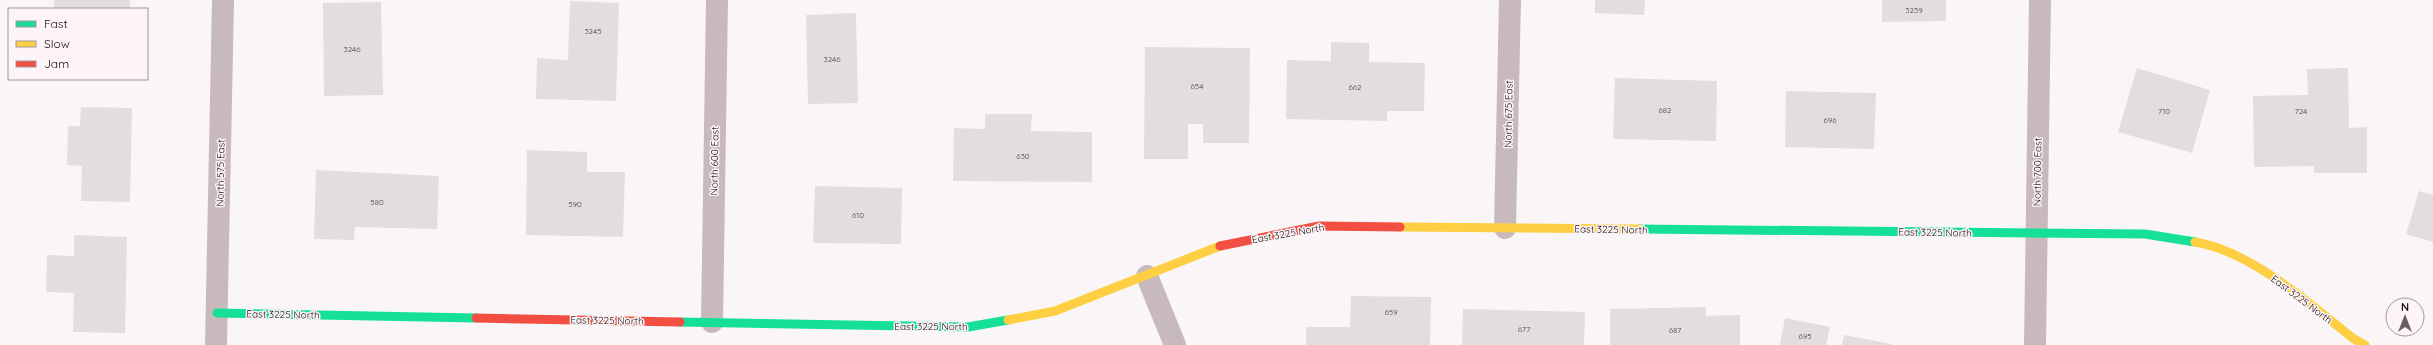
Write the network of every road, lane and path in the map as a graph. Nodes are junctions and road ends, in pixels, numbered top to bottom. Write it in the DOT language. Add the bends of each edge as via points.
graph roads {
  1 [pos="223,0"];
  2 [pos="717,0"];
  3 [pos="1510,0"];
  4 [pos="2040,0"];
  5 [pos="1505,228"];
  6 [pos="2036,232"];
  7 [pos="1147,276"];
  8 [pos="217,313"];
  9 [pos="712,322"];
  10 [pos="216,345"];
  11 [pos="1175,345"];
  12 [pos="2035,345"];
  13 [pos="2365,345"];
  1 -- 8 [label="street, North 575 East"];
  2 -- 9 [label="street, North 600 East"];
  3 -- 5 [label="street, North 675 East"];
  4 -- 6 [label="street, North 700 East"];
  5 -- 6 [label="street, East 3225 North"];
  5 -- 7 [label="street, East 3225 North" via="1319,226 1226,244"];
  6 -- 12 [label="street, North 700 East"];
  6 -- 13 [label="street, East 3225 North" via="2145,234 2213,245 2280,280"];
  7 -- 9 [label="street, East 3225 North" via="1055,311 968,327"];
  7 -- 11 [label="street"];
  8 -- 9 [label="street, East 3225 North"];
  8 -- 10 [label="street, North 575 East"];
}
